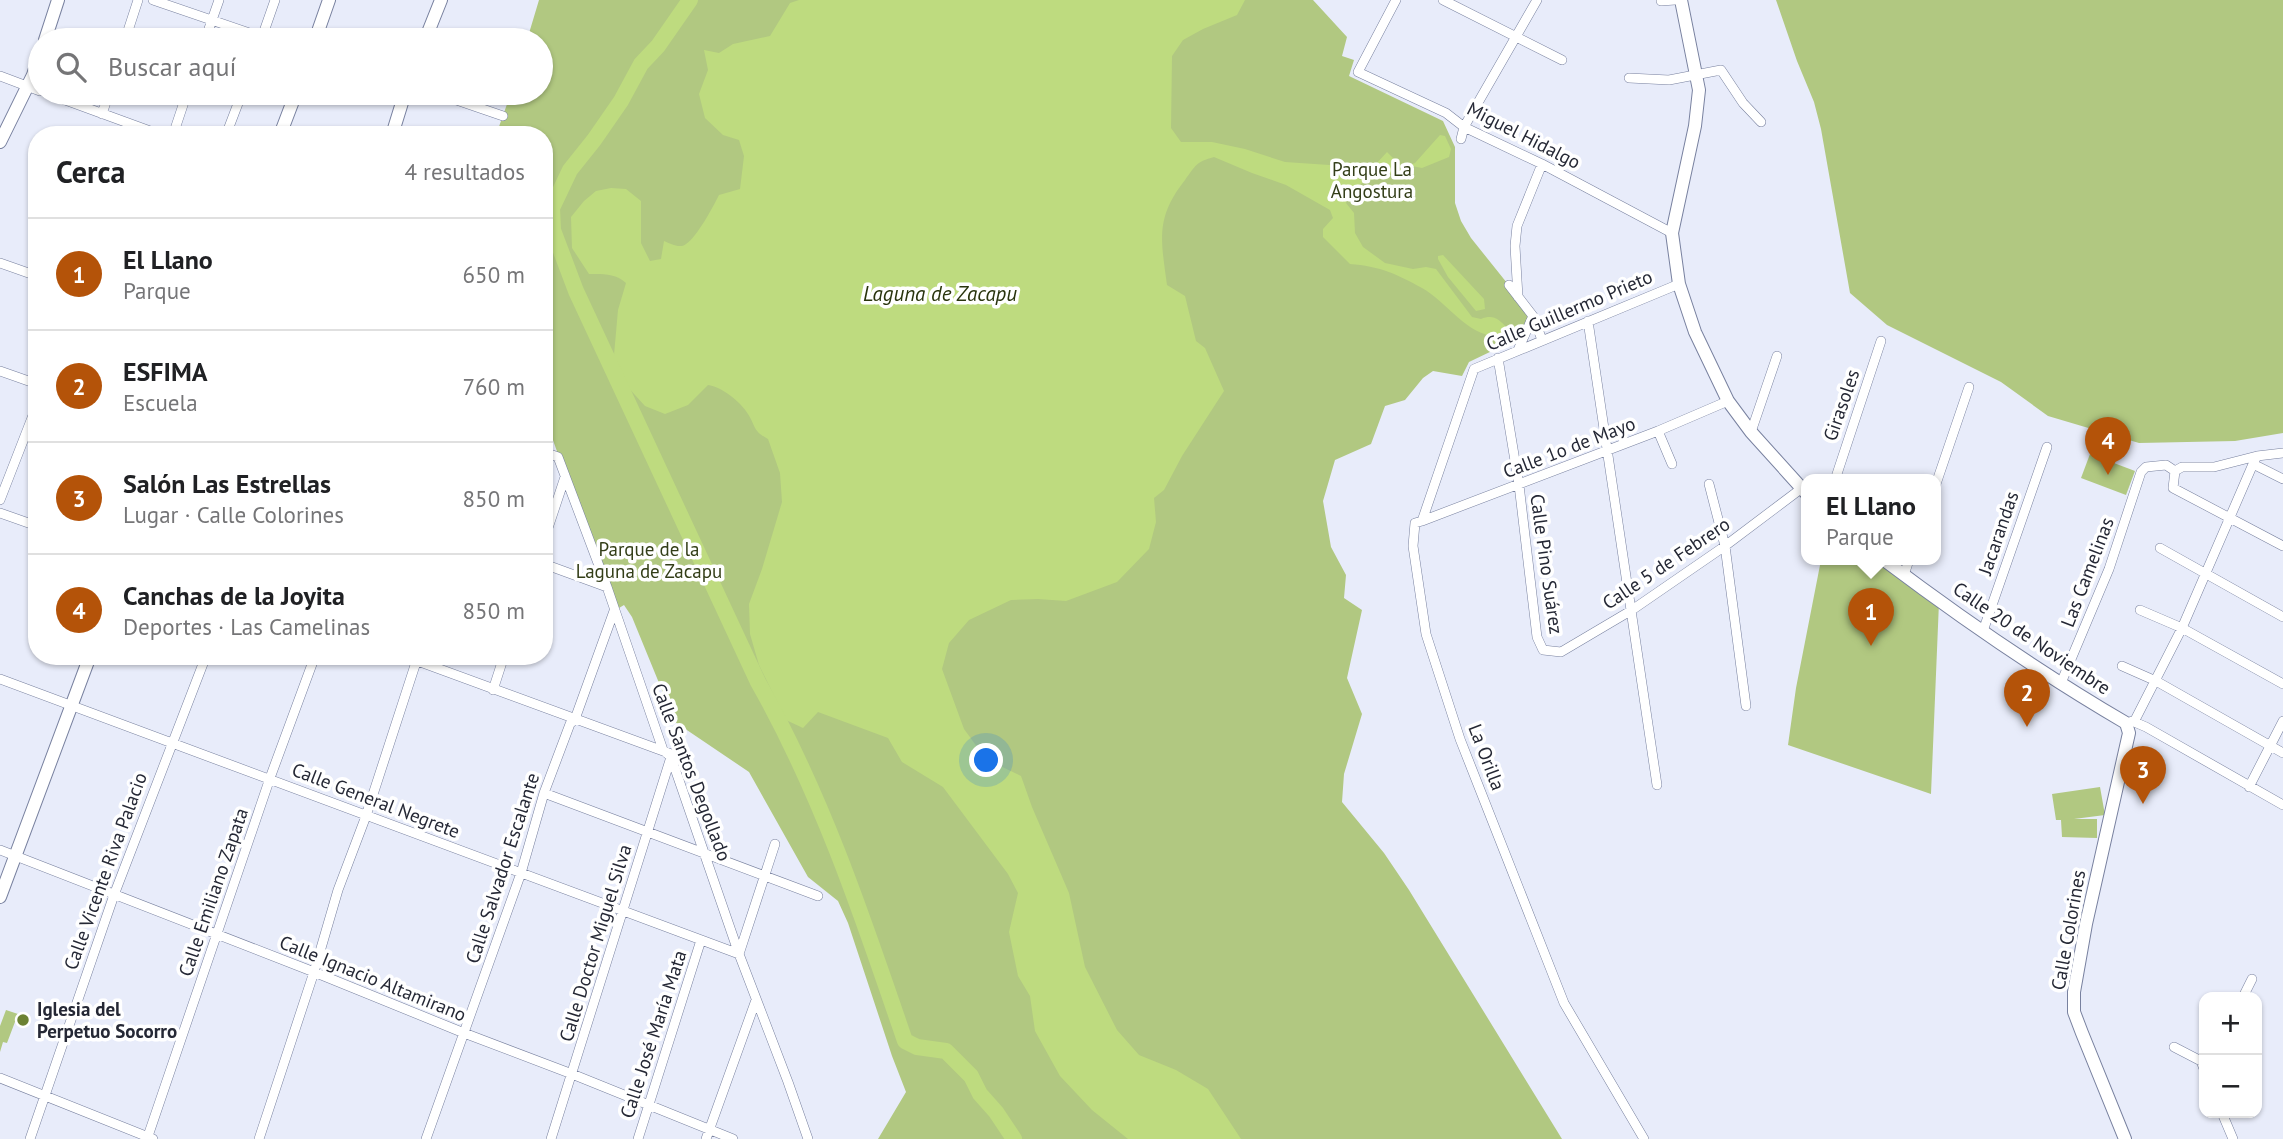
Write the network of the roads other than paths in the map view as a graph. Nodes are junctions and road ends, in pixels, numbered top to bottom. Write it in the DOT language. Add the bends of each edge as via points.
graph roads {
  1 [pos="58,0"];
  2 [pos="138,0"];
  3 [pos="153,0"];
  4 [pos="219,0"];
  5 [pos="275,0"];
  6 [pos="330,0"];
  7 [pos="441,0"];
  8 [pos="1396,0"];
  9 [pos="1443,0"];
  10 [pos="1537,0"];
  11 [pos="1678,0"];
  12 [pos="1661,1"];
  13 [pos="212,21"];
  14 [pos="49,28"];
  15 [pos="129,28"];
  16 [pos="209,28"];
  17 [pos="232,28"];
  18 [pos="267,28"];
  19 [pos="320,28"];
  20 [pos="430,28"];
  21 [pos="1515,38"];
  22 [pos="1562,60"];
  23 [pos="0,76"];
  24 [pos="1697,76"];
  25 [pos="1629,78"];
  26 [pos="28,86"];
  27 [pos="28,98"];
  28 [pos="78,105"];
  29 [pos="105,105"];
  30 [pos="183,105"];
  31 [pos="237,105"];
  32 [pos="291,105"];
  33 [pos="401,105"];
  34 [pos="471,105"];
  35 [pos="102,114"];
  36 [pos="503,116"];
  37 [pos="1761,122"];
  38 [pos="136,126"];
  39 [pos="176,126"];
  40 [pos="229,126"];
  41 [pos="283,126"];
  42 [pos="395,126"];
  43 [pos="1464,127"];
  44 [pos="1461,139"];
  45 [pos="0,142"];
  46 [pos="1542,164"];
  47 [pos="1672,233"];
  48 [pos="0,263"];
  49 [pos="28,273"];
  50 [pos="1679,284"];
  51 [pos="1509,285"];
  52 [pos="1518,297"];
  53 [pos="1533,316"];
  54 [pos="1588,321"];
  55 [pos="1542,340"];
  56 [pos="1881,341"];
  57 [pos="1518,350"];
  58 [pos="1777,356"];
  59 [pos="1498,358"];
  60 [pos="1474,369"];
  61 [pos="0,371"];
  62 [pos="28,381"];
  63 [pos="1969,387"];
  64 [pos="1728,401"];
  65 [pos="28,428"];
  66 [pos="1658,431"];
  67 [pos="1751,432"];
  68 [pos="2047,447"];
  69 [pos="1607,449"];
  70 [pos="2283,453"];
  71 [pos="553,456"];
  72 [pos="2255,460"];
  73 [pos="1672,464"];
  74 [pos="2175,471"];
  75 [pos="1837,474"];
  76 [pos="1939,474"];
  77 [pos="565,477"];
  78 [pos="2283,479"];
  79 [pos="1709,484"];
  80 [pos="1518,485"];
  81 [pos="1801,487"];
  82 [pos="1801,492"];
  83 [pos="0,500"];
  84 [pos="0,513"];
  85 [pos="553,513"];
  86 [pos="2229,517"];
  87 [pos="1422,521"];
  88 [pos="28,523"];
  89 [pos="2283,546"];
  90 [pos="1725,547"];
  91 [pos="2160,548"];
  92 [pos="1891,565"];
  93 [pos="1907,565"];
  94 [pos="553,567"];
  95 [pos="1904,575"];
  96 [pos="2206,575"];
  97 [pos="607,587"];
  98 [pos="1632,610"];
  99 [pos="2140,610"];
  100 [pos="614,611"];
  101 [pos="2283,617"];
  102 [pos="2182,628"];
  103 [pos="1983,631"];
  104 [pos="1544,650"];
  105 [pos="87,665"];
  106 [pos="203,665"];
  107 [pos="311,665"];
  108 [pos="415,665"];
  109 [pos="434,665"];
  110 [pos="501,665"];
  111 [pos="2123,666"];
  112 [pos="0,679"];
  113 [pos="2156,681"];
  114 [pos="2061,683"];
  115 [pos="2283,684"];
  116 [pos="493,690"];
  117 [pos="71,705"];
  118 [pos="1746,706"];
  119 [pos="575,719"];
  120 [pos="2283,721"];
  121 [pos="2130,726"];
  122 [pos="172,744"];
  123 [pos="2271,747"];
  124 [pos="663,750"];
  125 [pos="2283,753"];
  126 [pos="671,757"];
  127 [pos="685,759"];
  128 [pos="270,778"];
  129 [pos="1657,785"];
  130 [pos="2249,787"];
  131 [pos="544,793"];
  132 [pos="2283,805"];
  133 [pos="366,816"];
  134 [pos="649,830"];
  135 [pos="775,844"];
  136 [pos="0,850"];
  137 [pos="705,853"];
  138 [pos="15,856"];
  139 [pos="520,873"];
  140 [pos="765,876"];
  141 [pos="114,895"];
  142 [pos="818,896"];
  143 [pos="0,897"];
  144 [pos="622,911"];
  145 [pos="217,935"];
  146 [pos="701,940"];
  147 [pos="738,954"];
  148 [pos="314,972"];
  149 [pos="2252,979"];
  150 [pos="2246,992"];
  151 [pos="756,1000"];
  152 [pos="464,1033"];
  153 [pos="2174,1047"];
  154 [pos="2199,1060"];
  155 [pos="572,1074"];
  156 [pos="0,1078"];
  157 [pos="46,1097"];
  158 [pos="648,1106"];
  159 [pos="2224,1118"];
  160 [pos="707,1134"];
  161 [pos="149,1138"];
  162 [pos="30,1139"];
  163 [pos="259,1139"];
  164 [pos="426,1139"];
  165 [pos="551,1139"];
  166 [pos="638,1139"];
  167 [pos="733,1139"];
  168 [pos="808,1139"];
  169 [pos="1643,1139"];
  170 [pos="2125,1139"];
  171 [pos="2233,1139"];
  1 -- 14 [label="main road"];
  2 -- 15 [label="street"];
  3 -- 13 [label="street"];
  4 -- 13 [label="street"];
  5 -- 18 [label="street"];
  6 -- 19 [label="main road"];
  7 -- 20 [label="main road"];
  8 -- 43 [label="street, Miguel Hidalgo" via="1358,72 1446,113"];
  9 -- 21 [label="street"];
  10 -- 21 [label="street"];
  11 -- 12 [label="street"];
  11 -- 24 [label="main road"];
  13 -- 16 [label="street"];
  13 -- 17 [label="street"];
  21 -- 22 [label="street"];
  21 -- 43 [label="street"];
  23 -- 26 [label="street"];
  24 -- 25 [label="street"];
  24 -- 37 [label="street" via="1721,70"];
  24 -- 47 [label="main road" via="1695,126"];
  27 -- 45 [label="main road"];
  28 -- 35 [label="street"];
  29 -- 35 [label="street"];
  30 -- 39 [label="street"];
  31 -- 40 [label="street"];
  32 -- 41 [label="main road"];
  33 -- 42 [label="main road"];
  34 -- 36 [label="street"];
  35 -- 38 [label="street"];
  43 -- 44 [label="street"];
  43 -- 46 [label="street, Miguel Hidalgo"];
  46 -- 47 [label="street, Miguel Hidalgo"];
  46 -- 52 [label="street" via="1517,226"];
  47 -- 50 [label="main road"];
  48 -- 49 [label="street"];
  50 -- 54 [label="street, Calle Guillermo Prieto"];
  50 -- 64 [label="main road" via="1695,332"];
  51 -- 52 [label="street"];
  52 -- 53 [label="street"];
  53 -- 55 [label="street"];
  53 -- 57 [label="street"];
  54 -- 55 [label="street, Calle Guillermo Prieto"];
  54 -- 69 [label="street"];
  55 -- 57 [label="street, Calle Guillermo Prieto"];
  56 -- 75 [label="street, Girasoles"];
  57 -- 59 [label="street, Calle Guillermo Prieto"];
  58 -- 67 [label="street"];
  59 -- 60 [label="street, Calle Guillermo Prieto"];
  59 -- 80 [label="street, Calle Pino Suárez"];
  60 -- 87 [label="street, La Orilla"];
  61 -- 62 [label="street"];
  63 -- 76 [label="street"];
  64 -- 66 [label="street, Calle 1o de Mayo"];
  64 -- 67 [label="main road"];
  65 -- 83 [label="street"];
  66 -- 69 [label="street, Calle 1o de Mayo"];
  66 -- 73 [label="street"];
  67 -- 81 [label="main road"];
  68 -- 103 [label="street, Jacarandas"];
  69 -- 80 [label="street, Calle 1o de Mayo"];
  69 -- 98 [label="street"];
  70 -- 72 [label="street"];
  71 -- 77 [label="street, Calle Santos Degollado" via="558,457"];
  72 -- 74 [label="street"];
  72 -- 78 [label="street"];
  72 -- 86 [label="street"];
  74 -- 86 [label="street" via="2173,488"];
  74 -- 114 [label="street, Las Camelinas" via="2166,465 2141,472 2109,569"];
  77 -- 85 [label="street"];
  77 -- 97 [label="street, Calle Santos Degollado"];
  79 -- 90 [label="street"];
  80 -- 87 [label="street, Calle 1o de Mayo"];
  80 -- 104 [label="street, Calle Pino Suárez" via="1537,637"];
  82 -- 90 [label="street, Calle 5 de Febrero"];
  84 -- 88 [label="street"];
  86 -- 89 [label="street"];
  86 -- 96 [label="street"];
  87 -- 169 [label="street, La Orilla" via="1415,523 1413,546 1426,634 1460,739 1564,1003"];
  90 -- 98 [label="street, Calle 5 de Febrero"];
  90 -- 118 [label="street"];
  91 -- 96 [label="street"];
  92 -- 95 [label="main road, Calle 20 de Noviembre"];
  93 -- 95 [label="street"];
  94 -- 97 [label="street"];
  95 -- 103 [label="main road, Calle 20 de Noviembre"];
  96 -- 101 [label="street"];
  96 -- 102 [label="street"];
  97 -- 100 [label="street, Calle Santos Degollado"];
  98 -- 104 [label="street, Calle 5 de Febrero" via="1561,652"];
  98 -- 129 [label="street"];
  99 -- 102 [label="street"];
  100 -- 119 [label="street, Calle Salvador Escalante"];
  100 -- 124 [label="street, Calle Santos Degollado"];
  102 -- 113 [label="street"];
  102 -- 115 [label="street"];
  103 -- 114 [label="main road, Calle 20 de Noviembre"];
  105 -- 117 [label="main road"];
  106 -- 122 [label="street, Calle Vicente Riva Palacio"];
  107 -- 128 [label="street, Calle Emiliano Zapata"];
  108 -- 133 [label="street"];
  109 -- 116 [label="street"];
  110 -- 116 [label="street"];
  111 -- 113 [label="street"];
  112 -- 117 [label="street, Calle General Negrete"];
  113 -- 121 [label="street"];
  113 -- 123 [label="street"];
  114 -- 121 [label="main road, Calle 20 de Noviembre"];
  116 -- 119 [label="street"];
  117 -- 122 [label="street, Calle General Negrete"];
  117 -- 138 [label="main road"];
  119 -- 124 [label="street"];
  119 -- 131 [label="street, Calle Salvador Escalante"];
  120 -- 123 [label="street"];
  121 -- 130 [label="street" via="2146,727"];
  121 -- 170 [label="main road, Calle Colorines" via="2074,992 2074,1012"];
  122 -- 128 [label="street, Calle General Negrete"];
  122 -- 141 [label="street, Calle Vicente Riva Palacio"];
  123 -- 125 [label="street"];
  123 -- 130 [label="street"];
  124 -- 126 [label="street, Calle Santos Degollado"];
  124 -- 127 [label="street"];
  126 -- 134 [label="street, Calle Doctor Miguel Silva"];
  126 -- 137 [label="street, Calle Santos Degollado"];
  128 -- 133 [label="street, Calle General Negrete"];
  128 -- 145 [label="street, Calle Emiliano Zapata"];
  130 -- 132 [label="street"];
  131 -- 134 [label="street"];
  131 -- 139 [label="street, Calle Salvador Escalante"];
  133 -- 139 [label="street, Calle General Negrete"];
  133 -- 148 [label="street"];
  134 -- 137 [label="street"];
  134 -- 144 [label="street, Calle Doctor Miguel Silva"];
  135 -- 140 [label="street"];
  136 -- 138 [label="street, Calle Ignacio Altamirano"];
  137 -- 140 [label="street"];
  137 -- 147 [label="street, Calle Santos Degollado"];
  138 -- 141 [label="street, Calle Ignacio Altamirano"];
  138 -- 143 [label="main road"];
  139 -- 144 [label="street, Calle General Negrete"];
  139 -- 152 [label="street, Calle Salvador Escalante"];
  140 -- 142 [label="street"];
  140 -- 147 [label="street"];
  141 -- 145 [label="street, Calle Ignacio Altamirano"];
  141 -- 157 [label="street, Calle Vicente Riva Palacio"];
  144 -- 146 [label="street, Calle General Negrete"];
  144 -- 155 [label="street, Calle Doctor Miguel Silva"];
  145 -- 148 [label="street, Calle Ignacio Altamirano"];
  145 -- 161 [label="street, Calle Emiliano Zapata"];
  146 -- 147 [label="street, Calle General Negrete"];
  146 -- 158 [label="street, Calle José María Mata"];
  147 -- 151 [label="street, Calle Santos Degollado"];
  148 -- 152 [label="street, Calle Ignacio Altamirano"];
  148 -- 163 [label="street"];
  149 -- 150 [label="street"];
  151 -- 160 [label="street"];
  151 -- 168 [label="street, Calle Santos Degollado"];
  152 -- 155 [label="street, Calle Ignacio Altamirano"];
  152 -- 164 [label="street, Calle Salvador Escalante"];
  153 -- 154 [label="street"];
  155 -- 158 [label="street, Calle Ignacio Altamirano"];
  155 -- 165 [label="street, Calle Doctor Miguel Silva"];
  156 -- 157 [label="street"];
  157 -- 161 [label="street"];
  157 -- 162 [label="street, Calle Vicente Riva Palacio"];
  158 -- 160 [label="street, Calle Ignacio Altamirano"];
  158 -- 166 [label="street, Calle José María Mata"];
  159 -- 171 [label="street"];
  160 -- 167 [label="street, Calle Ignacio Altamirano"];
}
